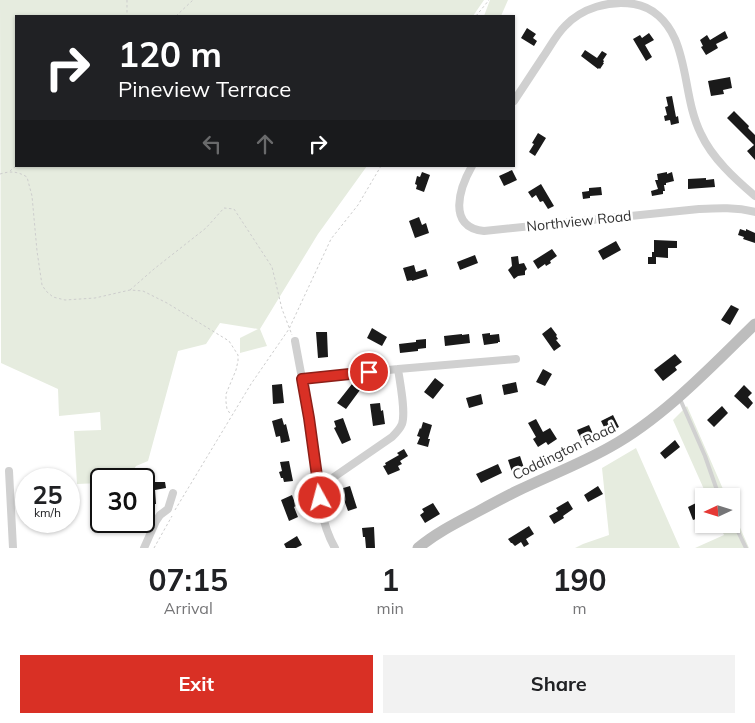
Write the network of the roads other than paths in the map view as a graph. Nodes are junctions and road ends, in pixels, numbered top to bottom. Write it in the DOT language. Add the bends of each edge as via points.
graph roads {
  1 [pos="515,99"];
  2 [pos="472,167"];
  3 [pos="755,196"];
  4 [pos="755,212"];
  5 [pos="755,324"];
  6 [pos="295,341"];
  7 [pos="516,358"];
  8 [pos="398,369"];
  9 [pos="302,379"];
  10 [pos="679,397"];
  11 [pos="9,471"];
  12 [pos="318,488"];
  13 [pos="716,488"];
  14 [pos="173,492"];
  15 [pos="739,533"];
  16 [pos="12,548"];
  17 [pos="144,548"];
  18 [pos="335,548"];
  19 [pos="418,548"];
  20 [pos="746,548"];
  1 -- 3 [label="street" via="560,31 577,16 597,6 613,3 643,6 658,15 676,40 696,124 705,143"];
  2 -- 4 [label="street, Northview Road" via="463,184 459,208 469,226 484,231 705,208"];
  5 -- 10 [label="street, Coddington Road"];
  6 -- 9 [label="street"];
  7 -- 8 [label="street"];
  8 -- 9 [label="street"];
  8 -- 12 [label="street" via="403,413 400,429"];
  9 -- 12 [label="street"];
  10 -- 13 [label="lane"];
  10 -- 19 [label="street, Coddington Road" via="611,447 448,527"];
  11 -- 16 [label="street"];
  12 -- 18 [label="street" via="328,534"];
  14 -- 17 [label="street" via="168,509 156,521"];
  15 -- 20 [label="lane"];
}
